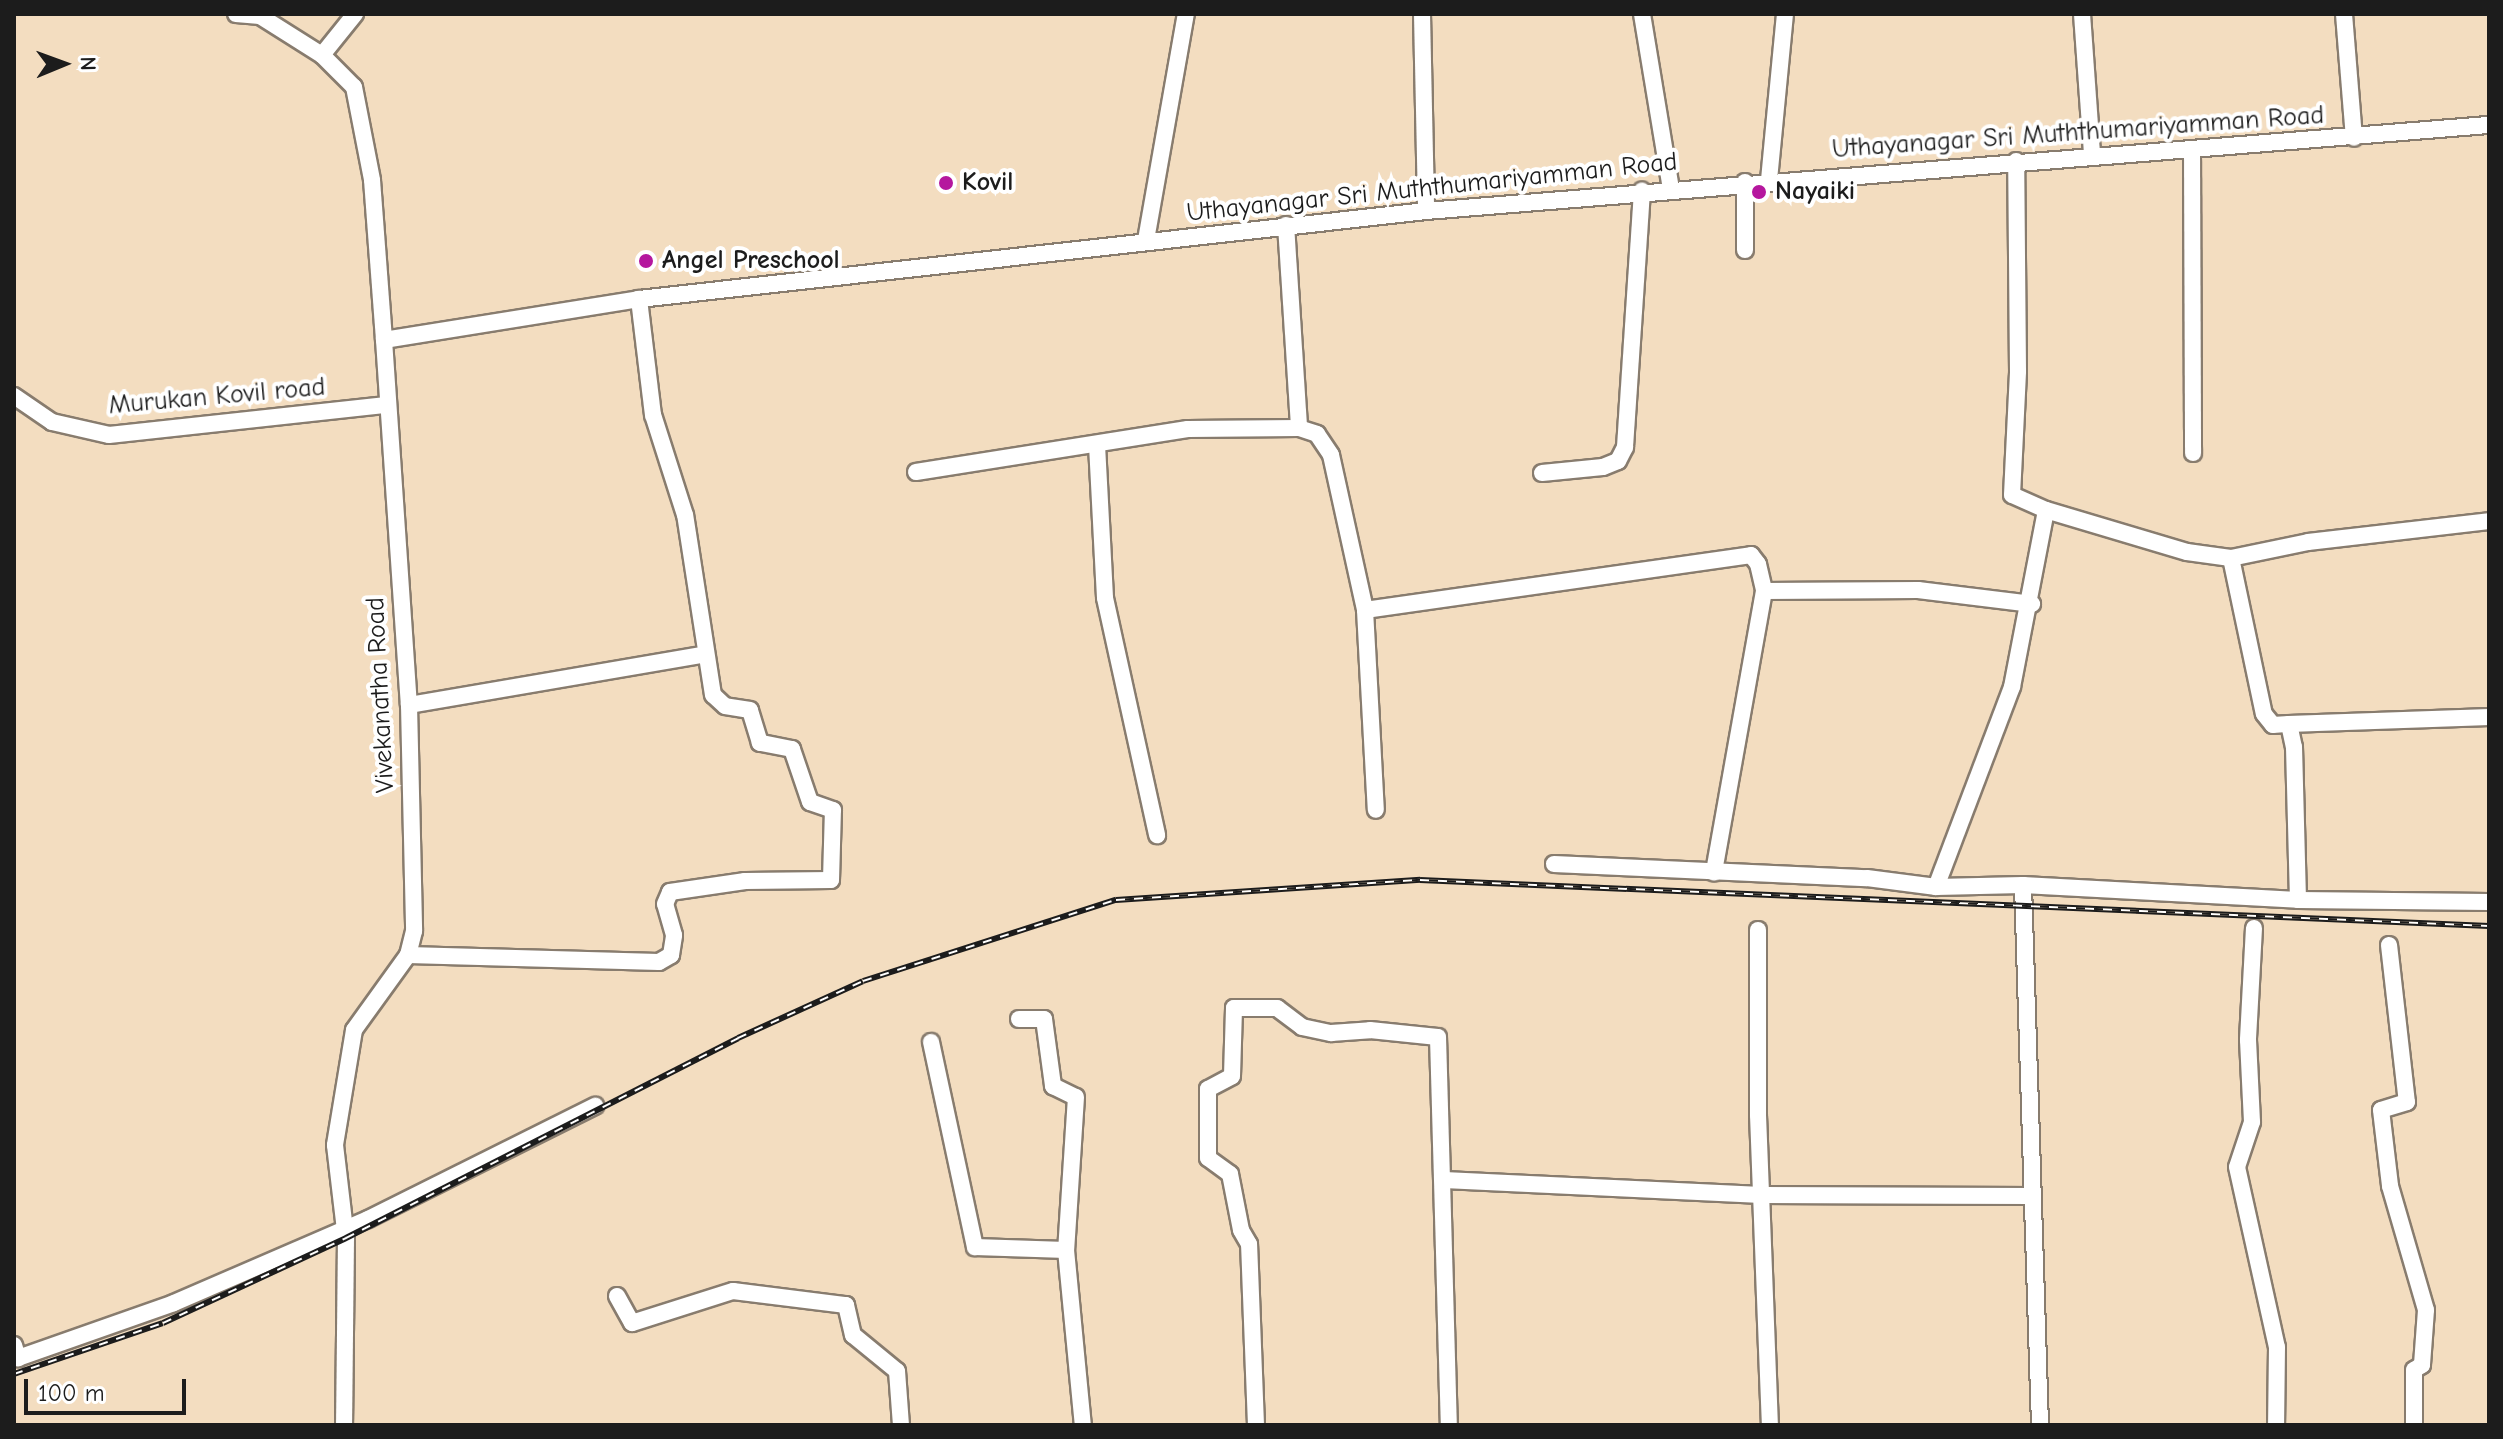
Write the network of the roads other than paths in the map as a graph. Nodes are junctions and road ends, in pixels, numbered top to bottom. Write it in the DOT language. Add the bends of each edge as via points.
graph roads {
  1 [pos="236,14"];
  2 [pos="355,14"];
  3 [pos="1186,14"];
  4 [pos="1422,14"];
  5 [pos="1642,14"];
  6 [pos="1785,14"];
  7 [pos="2082,14"];
  8 [pos="2344,14"];
  9 [pos="322,55"];
  10 [pos="2489,125"];
  11 [pos="2354,138"];
  12 [pos="2192,149"];
  13 [pos="2092,155"];
  14 [pos="2016,161"];
  15 [pos="1769,180"];
  16 [pos="1745,182"];
  17 [pos="1671,189"];
  18 [pos="1642,191"];
  19 [pos="1426,211"];
  20 [pos="1286,225"];
  21 [pos="1146,240"];
  22 [pos="1745,250"];
  23 [pos="639,299"];
  24 [pos="384,340"];
  25 [pos="14,396"];
  26 [pos="386,405"];
  27 [pos="1299,428"];
  28 [pos="1097,445"];
  29 [pos="2193,453"];
  30 [pos="916,472"];
  31 [pos="1542,473"];
  32 [pos="2046,510"];
  33 [pos="2489,521"];
  34 [pos="2231,558"];
  35 [pos="1764,591"];
  36 [pos="2032,604"];
  37 [pos="1365,610"];
  38 [pos="706,654"];
  39 [pos="409,705"];
  40 [pos="2489,717"];
  41 [pos="2289,724"];
  42 [pos="1376,810"];
  43 [pos="1157,835"];
  44 [pos="1554,864"];
  45 [pos="1714,873"];
  46 [pos="2023,885"];
  47 [pos="1936,887"];
  48 [pos="2298,900"];
  49 [pos="2489,902"];
  50 [pos="2254,928"];
  51 [pos="1758,930"];
  52 [pos="2389,945"];
  53 [pos="408,955"];
  54 [pos="1019,1019"];
  55 [pos="931,1042"];
  56 [pos="595,1106"];
  57 [pos="1444,1180"];
  58 [pos="1762,1195"];
  59 [pos="2033,1196"];
  60 [pos="345,1229"];
  61 [pos="1066,1250"];
  62 [pos="617,1296"];
  63 [pos="14,1345"];
  64 [pos="344,1425"];
  65 [pos="901,1425"];
  66 [pos="1083,1425"];
  67 [pos="1256,1425"];
  68 [pos="1449,1425"];
  69 [pos="1770,1425"];
  70 [pos="2040,1425"];
  71 [pos="2276,1425"];
  72 [pos="2414,1425"];
  1 -- 9 [label="street, Vivekanatha Road" via="260,16"];
  2 -- 9 [label="street"];
  3 -- 21 [label="street"];
  4 -- 19 [label="street"];
  5 -- 17 [label="street"];
  6 -- 15 [label="street"];
  7 -- 13 [label="street"];
  8 -- 11 [label="street"];
  9 -- 24 [label="street, Vivekanatha Road" via="354,87 363,111"];
  10 -- 11 [label="street, Uthayanagar Sri Muththumariyamman Road"];
  11 -- 12 [label="street, Uthayanagar Sri Muththumariyamman Road"];
  12 -- 13 [label="street, Uthayanagar Sri Muththumariyamman Road"];
  12 -- 29 [label="street"];
  13 -- 14 [label="street, Uthayanagar Sri Muththumariyamman Road"];
  14 -- 15 [label="street, Uthayanagar Sri Muththumariyamman Road"];
  14 -- 32 [label="street" via="2018,371 2012,495"];
  15 -- 16 [label="street, Uthayanagar Sri Muththumariyamman Road"];
  16 -- 17 [label="street, Uthayanagar Sri Muththumariyamman Road"];
  16 -- 22 [label="street"];
  17 -- 18 [label="street, Uthayanagar Sri Muththumariyamman Road"];
  18 -- 19 [label="street, Uthayanagar Sri Muththumariyamman Road"];
  18 -- 31 [label="street" via="1625,447 1618,461 1603,467"];
  19 -- 20 [label="street, Uthayanagar Sri Muththumariyamman Road"];
  20 -- 21 [label="street, Uthayanagar Sri Muththumariyamman Road"];
  20 -- 27 [label="street"];
  21 -- 23 [label="street, Uthayanagar Sri Muththumariyamman Road"];
  23 -- 24 [label="street, Uthayanagar Sri Muththumariyamman Road"];
  23 -- 38 [label="street" via="653,415 685,515"];
  24 -- 26 [label="street, Vivekanatha Road"];
  25 -- 26 [label="street, Murukan Kovil road" via="52,422 109,435"];
  26 -- 39 [label="street, Vivekanatha Road"];
  27 -- 28 [label="street" via="1188,429"];
  27 -- 37 [label="street" via="1317,434 1331,455"];
  28 -- 30 [label="street"];
  28 -- 43 [label="street" via="1105,598"];
  32 -- 34 [label="street" via="2187,552"];
  32 -- 36 [label="street"];
  33 -- 34 [label="street" via="2390,530"];
  34 -- 41 [label="street" via="2264,714 2273,725"];
  35 -- 36 [label="street" via="1918,590"];
  35 -- 37 [label="street" via="1758,564 1751,555 1738,553"];
  35 -- 45 [label="street"];
  36 -- 47 [label="street" via="2012,687"];
  37 -- 42 [label="street"];
  38 -- 39 [label="street"];
  38 -- 53 [label="street" via="718,702 750,710 760,743 792,749 810,802 833,810 831,880 745,881 670,892 665,904 674,935 671,955 659,962"];
  39 -- 53 [label="street, Vivekanatha Road" via="414,931"];
  40 -- 41 [label="street"];
  41 -- 48 [label="street"];
  44 -- 45 [label="street"];
  45 -- 47 [label="street" via="1867,878"];
  46 -- 47 [label="street"];
  46 -- 48 [label="street"];
  46 -- 59 [label="street"];
  48 -- 49 [label="street"];
  50 -- 71 [label="street" via="2248,1040 2252,1122 2237,1167 2277,1347"];
  51 -- 58 [label="street"];
  52 -- 72 [label="street" via="2407,1102 2381,1110 2390,1186 2426,1310 2422,1365 2414,1370"];
  53 -- 60 [label="street, Vivekanatha Road" via="354,1030 335,1145"];
  54 -- 61 [label="street" via="1044,1019 1053,1086 1076,1097"];
  55 -- 61 [label="street" via="975,1247"];
  56 -- 60 [label="street"];
  57 -- 58 [label="street"];
  57 -- 67 [label="street" via="1438,1037 1370,1030 1331,1033 1302,1027 1277,1008 1234,1008 1232,1076 1208,1089 1208,1158 1230,1174 1241,1230 1249,1244"];
  57 -- 68 [label="street"];
  58 -- 59 [label="street"];
  58 -- 69 [label="street"];
  59 -- 70 [label="street"];
  60 -- 63 [label="street" via="174,1303 18,1358"];
  60 -- 64 [label="street, Vivekanatha Road"];
  61 -- 66 [label="street"];
  62 -- 65 [label="street" via="632,1323 733,1291 846,1305 853,1335 897,1371"];
}
